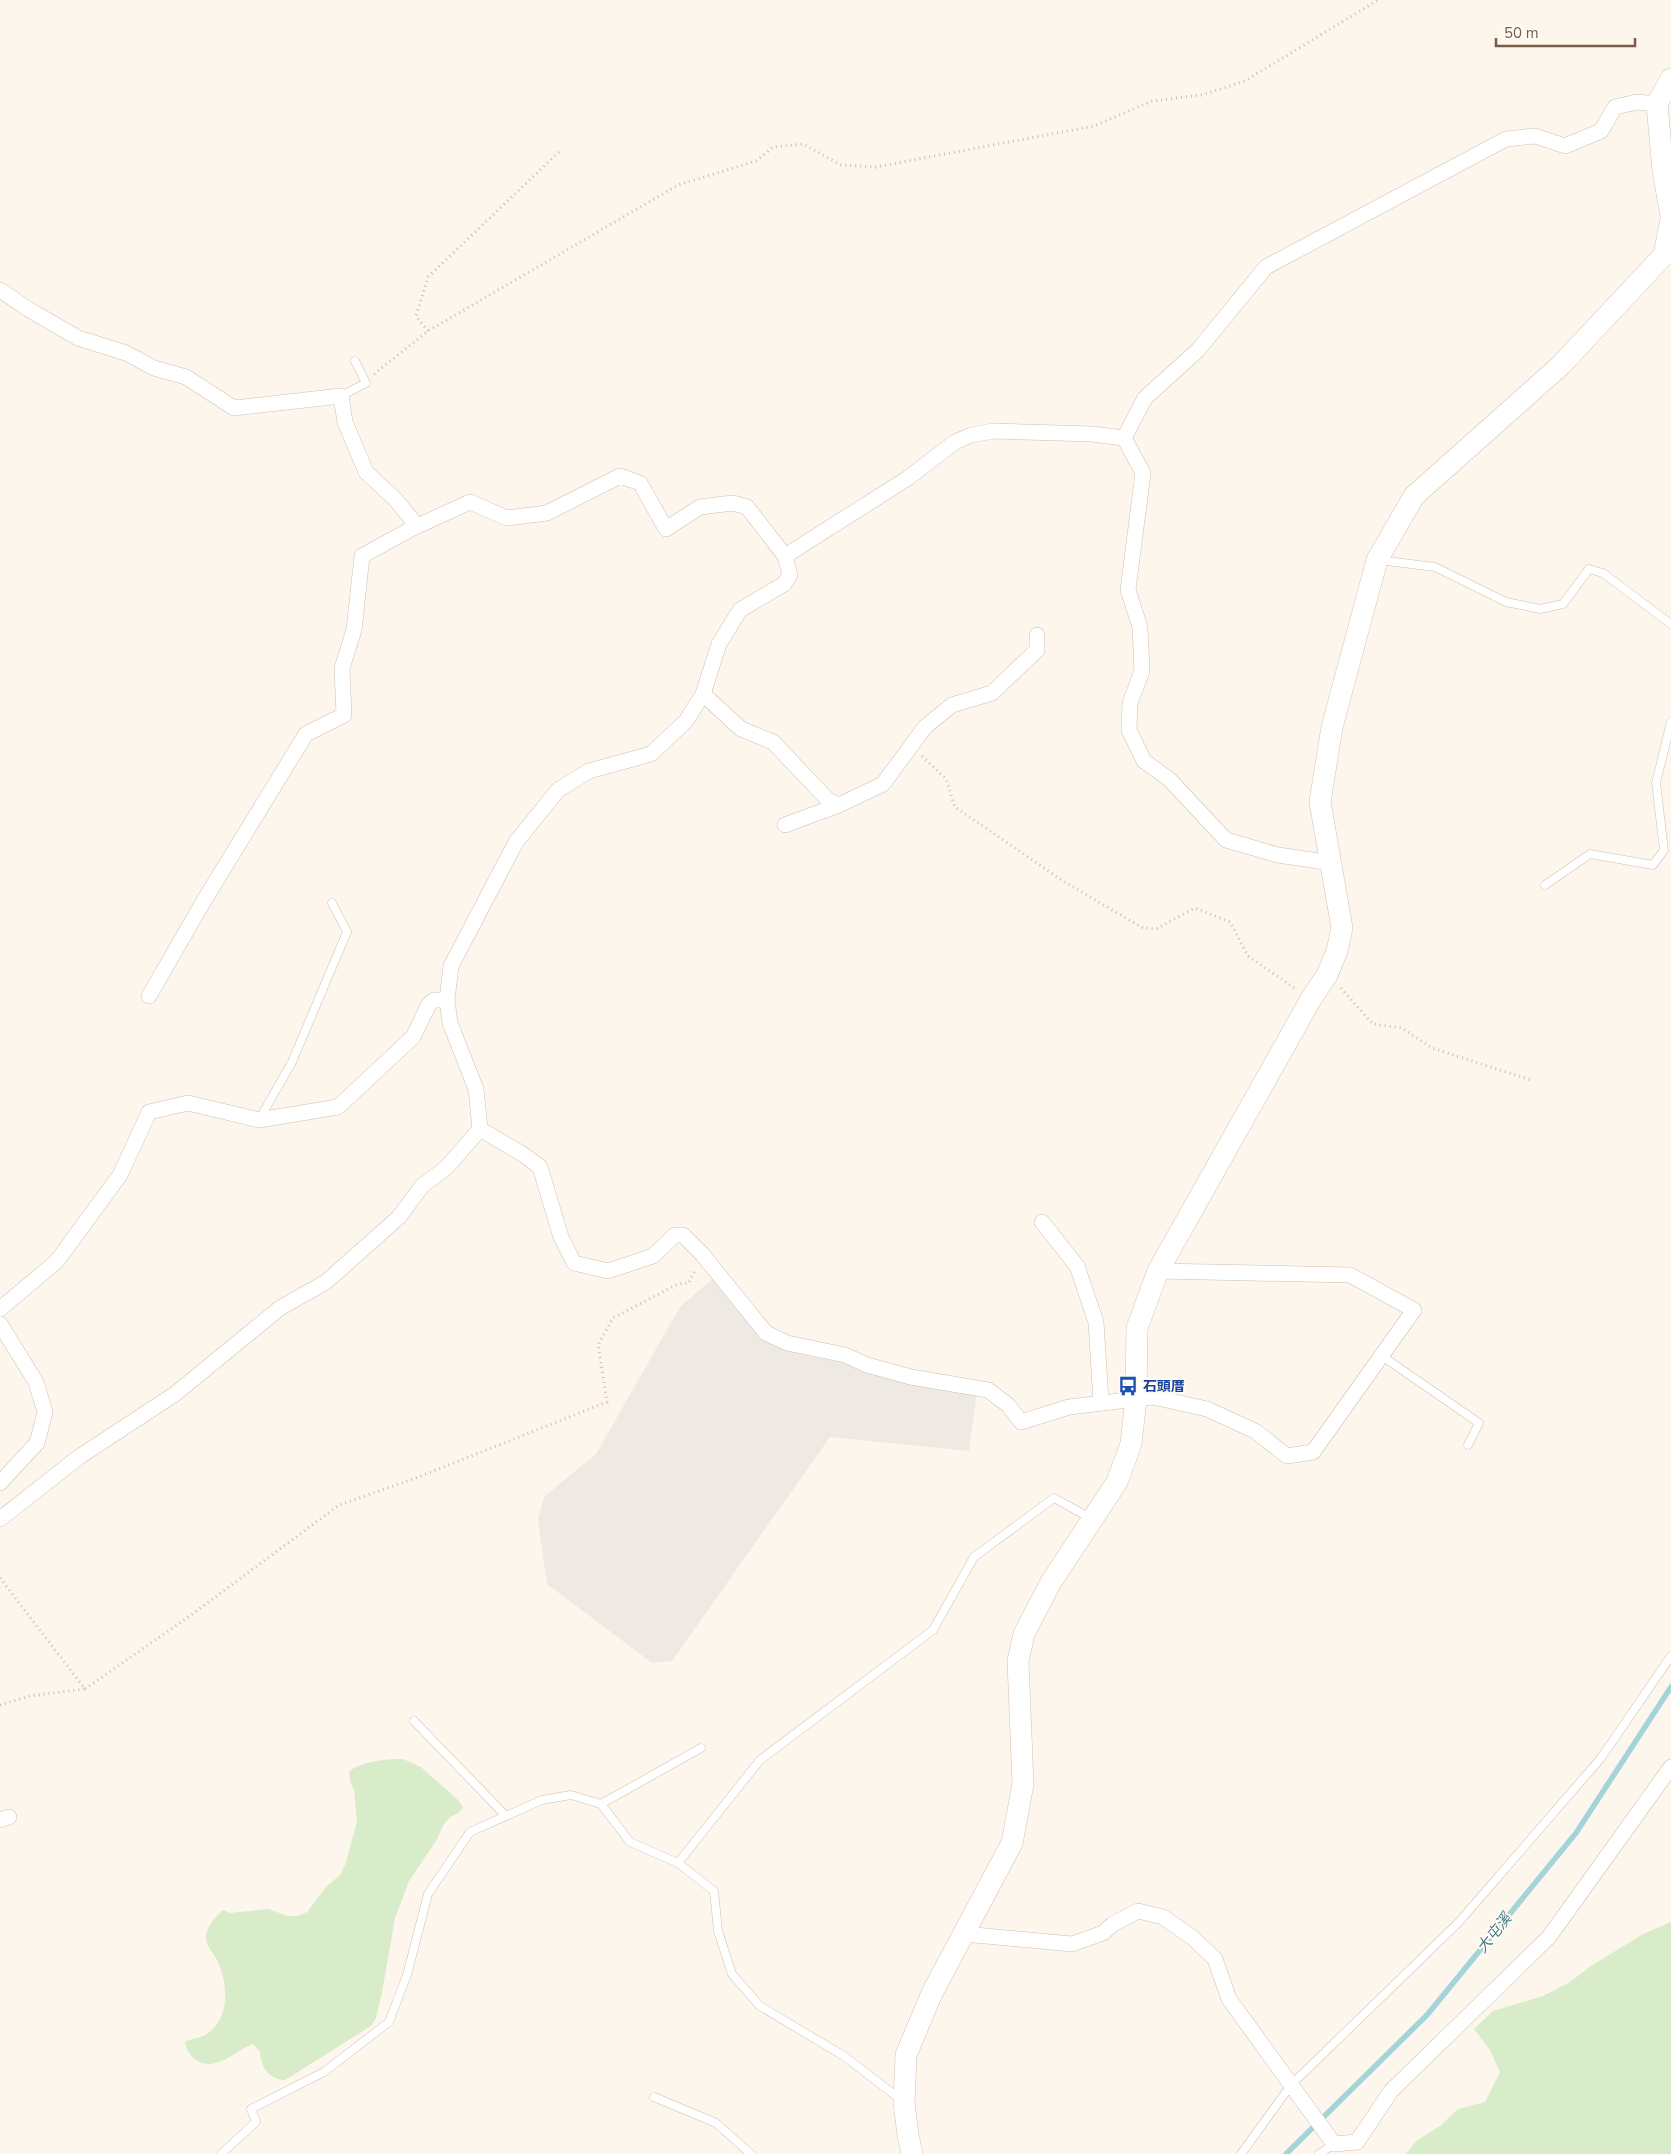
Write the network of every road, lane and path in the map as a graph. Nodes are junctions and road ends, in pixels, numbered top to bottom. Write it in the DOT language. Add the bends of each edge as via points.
graph roads {
  1 [pos="1378,0"];
  2 [pos="1671,79"];
  3 [pos="1658,104"];
  4 [pos="560,152"];
  5 [pos="1671,215"];
  6 [pos="1671,219"];
  7 [pos="1667,259"];
  8 [pos="0,290"];
  9 [pos="428,331"];
  10 [pos="355,361"];
  11 [pos="365,381"];
  12 [pos="341,396"];
  13 [pos="1124,438"];
  14 [pos="417,526"];
  15 [pos="786,556"];
  16 [pos="1378,560"];
  17 [pos="1671,624"];
  18 [pos="1037,635"];
  19 [pos="703,694"];
  20 [pos="1671,722"];
  21 [pos="911,746"];
  22 [pos="839,805"];
  23 [pos="785,825"];
  24 [pos="1332,863"];
  25 [pos="1545,885"];
  26 [pos="332,903"];
  27 [pos="1327,975"];
  28 [pos="149,996"];
  29 [pos="447,1000"];
  30 [pos="1311,1000"];
  31 [pos="1531,1080"];
  32 [pos="259,1120"];
  33 [pos="480,1129"];
  34 [pos="1042,1222"];
  35 [pos="702,1254"];
  36 [pos="1158,1271"];
  37 [pos="0,1309"];
  38 [pos="0,1324"];
  39 [pos="1382,1356"];
  40 [pos="1136,1399"];
  41 [pos="1101,1403"];
  42 [pos="1468,1445"];
  43 [pos="0,1483"];
  44 [pos="0,1519"];
  45 [pos="1093,1520"];
  46 [pos="0,1578"];
  47 [pos="1671,1656"];
  48 [pos="85,1689"];
  49 [pos="0,1705"];
  50 [pos="414,1721"];
  51 [pos="701,1748"];
  52 [pos="1671,1767"];
  53 [pos="601,1804"];
  54 [pos="505,1815"];
  55 [pos="678,1863"];
  56 [pos="964,1934"];
  57 [pos="1291,2085"];
  58 [pos="654,2097"];
  59 [pos="904,2103"];
  60 [pos="1329,2138"];
  61 [pos="221,2154"];
  62 [pos="751,2154"];
  63 [pos="912,2154"];
  64 [pos="1241,2154"];
  65 [pos="1319,2154"];
  1 -- 9 [label="path" via="1245,81 1202,95 1152,101 1094,126 876,167 842,165 804,144 773,147 756,161 678,184"];
  2 -- 3 [label="street"];
  3 -- 5 [label="street"];
  3 -- 13 [label="street" via="1637,102 1615,107 1601,132 1565,146 1535,136 1506,139 1266,266 1198,350 1145,398"];
  4 -- 9 [label="path" via="428,277 416,316"];
  6 -- 7 [label="street"];
  7 -- 16 [label="street" via="1561,365 1414,496"];
  8 -- 12 [label="street" via="78,338 186,377 234,408"];
  9 -- 11 [label="path"];
  10 -- 11 [label="lane"];
  11 -- 12 [label="lane"];
  12 -- 14 [label="street" via="345,422 366,472 396,500"];
  13 -- 15 [label="street" via="994,431 971,435 955,442 908,478"];
  13 -- 24 [label="street" via="1143,473 1128,590 1140,627 1142,670 1130,703 1128,730 1144,761 1169,780 1226,840 1278,855"];
  14 -- 15 [label="street" via="470,502 507,518 547,513 620,476 640,483 666,529 700,507 733,503 747,507"];
  14 -- 28 [label="street" via="362,556 354,630 342,668 344,715 306,734"];
  15 -- 19 [label="street" via="790,575 787,580 740,610 718,644"];
  16 -- 17 [label="lane" via="1435,567 1506,602 1540,609 1563,604 1589,569 1603,573"];
  16 -- 24 [label="street" via="1332,727 1320,802"];
  18 -- 21 [label="street" via="1037,650 992,693 952,705 925,726"];
  19 -- 22 [label="street" via="741,729 773,742 828,800"];
  19 -- 29 [label="street" via="686,721 651,754 589,771 558,790 516,842 452,966"];
  20 -- 25 [label="lane" via="1656,783 1664,850 1653,865 1590,854"];
  21 -- 22 [label="street" via="883,784"];
  21 -- 30 [label="path" via="946,779 955,808 1064,881 1143,928 1156,929 1195,908 1230,922 1248,956"];
  22 -- 23 [label="street"];
  24 -- 27 [label="street" via="1342,928"];
  26 -- 32 [label="lane" via="347,932 292,1062"];
  27 -- 30 [label="street"];
  27 -- 31 [label="path" via="1373,1024 1402,1028 1432,1048"];
  29 -- 32 [label="street" via="434,1000 429,1004 413,1037 338,1107"];
  29 -- 33 [label="street" via="450,1023 476,1089"];
  30 -- 36 [label="street"];
  32 -- 37 [label="street" via="188,1103 149,1112 120,1175 56,1261"];
  33 -- 35 [label="street" via="540,1167 561,1237 574,1263 608,1271 653,1256 675,1236 683,1235"];
  33 -- 44 [label="street" via="447,1167 422,1186 399,1217 326,1282 280,1308 175,1394 78,1457"];
  34 -- 41 [label="street" via="1077,1266 1096,1322"];
  35 -- 41 [label="street" via="766,1333 788,1343 845,1355 867,1365 911,1377 988,1390 1008,1405 1021,1422 1069,1407"];
  35 -- 48 [label="path" via="689,1283 678,1284 613,1318 598,1345 607,1402 339,1505"];
  36 -- 39 [label="street" via="1350,1275 1414,1310"];
  36 -- 40 [label="street" via="1137,1328"];
  38 -- 43 [label="street" via="36,1382 45,1412 37,1443"];
  39 -- 40 [label="street" via="1312,1452 1287,1456 1255,1431 1207,1409 1152,1397"];
  39 -- 42 [label="lane" via="1479,1423"];
  40 -- 41 [label="street"];
  40 -- 45 [label="street" via="1131,1444 1117,1482"];
  45 -- 55 [label="lane" via="1054,1498 974,1557 933,1630 760,1760"];
  45 -- 56 [label="street" via="1051,1582 1024,1634 1018,1661 1023,1784 1012,1843"];
  46 -- 48 [label="path"];
  47 -- 57 [label="lane" via="1601,1758 1459,1922"];
  48 -- 49 [label="path" via="30,1696"];
  50 -- 54 [label="lane"];
  51 -- 53 [label="lane"];
  52 -- 60 [label="street" via="1548,1937 1391,2091 1357,2142"];
  53 -- 54 [label="lane" via="571,1795 542,1800"];
  53 -- 55 [label="lane" via="630,1842"];
  54 -- 61 [label="lane" via="470,1832 428,1894 407,1975 389,2022 324,2072 251,2109 256,2122"];
  55 -- 59 [label="lane" via="714,1891 718,1931 732,1974 760,2006 844,2056"];
  56 -- 57 [label="street" via="1072,1944 1103,1933 1138,1911 1163,1917 1193,1938 1215,1959 1229,1999"];
  56 -- 59 [label="street" via="932,1993 906,2055"];
  57 -- 60 [label="street"];
  57 -- 64 [label="lane"];
  58 -- 62 [label="lane" via="716,2123"];
  59 -- 63 [label="street"];
  60 -- 65 [label="lane"];
}
